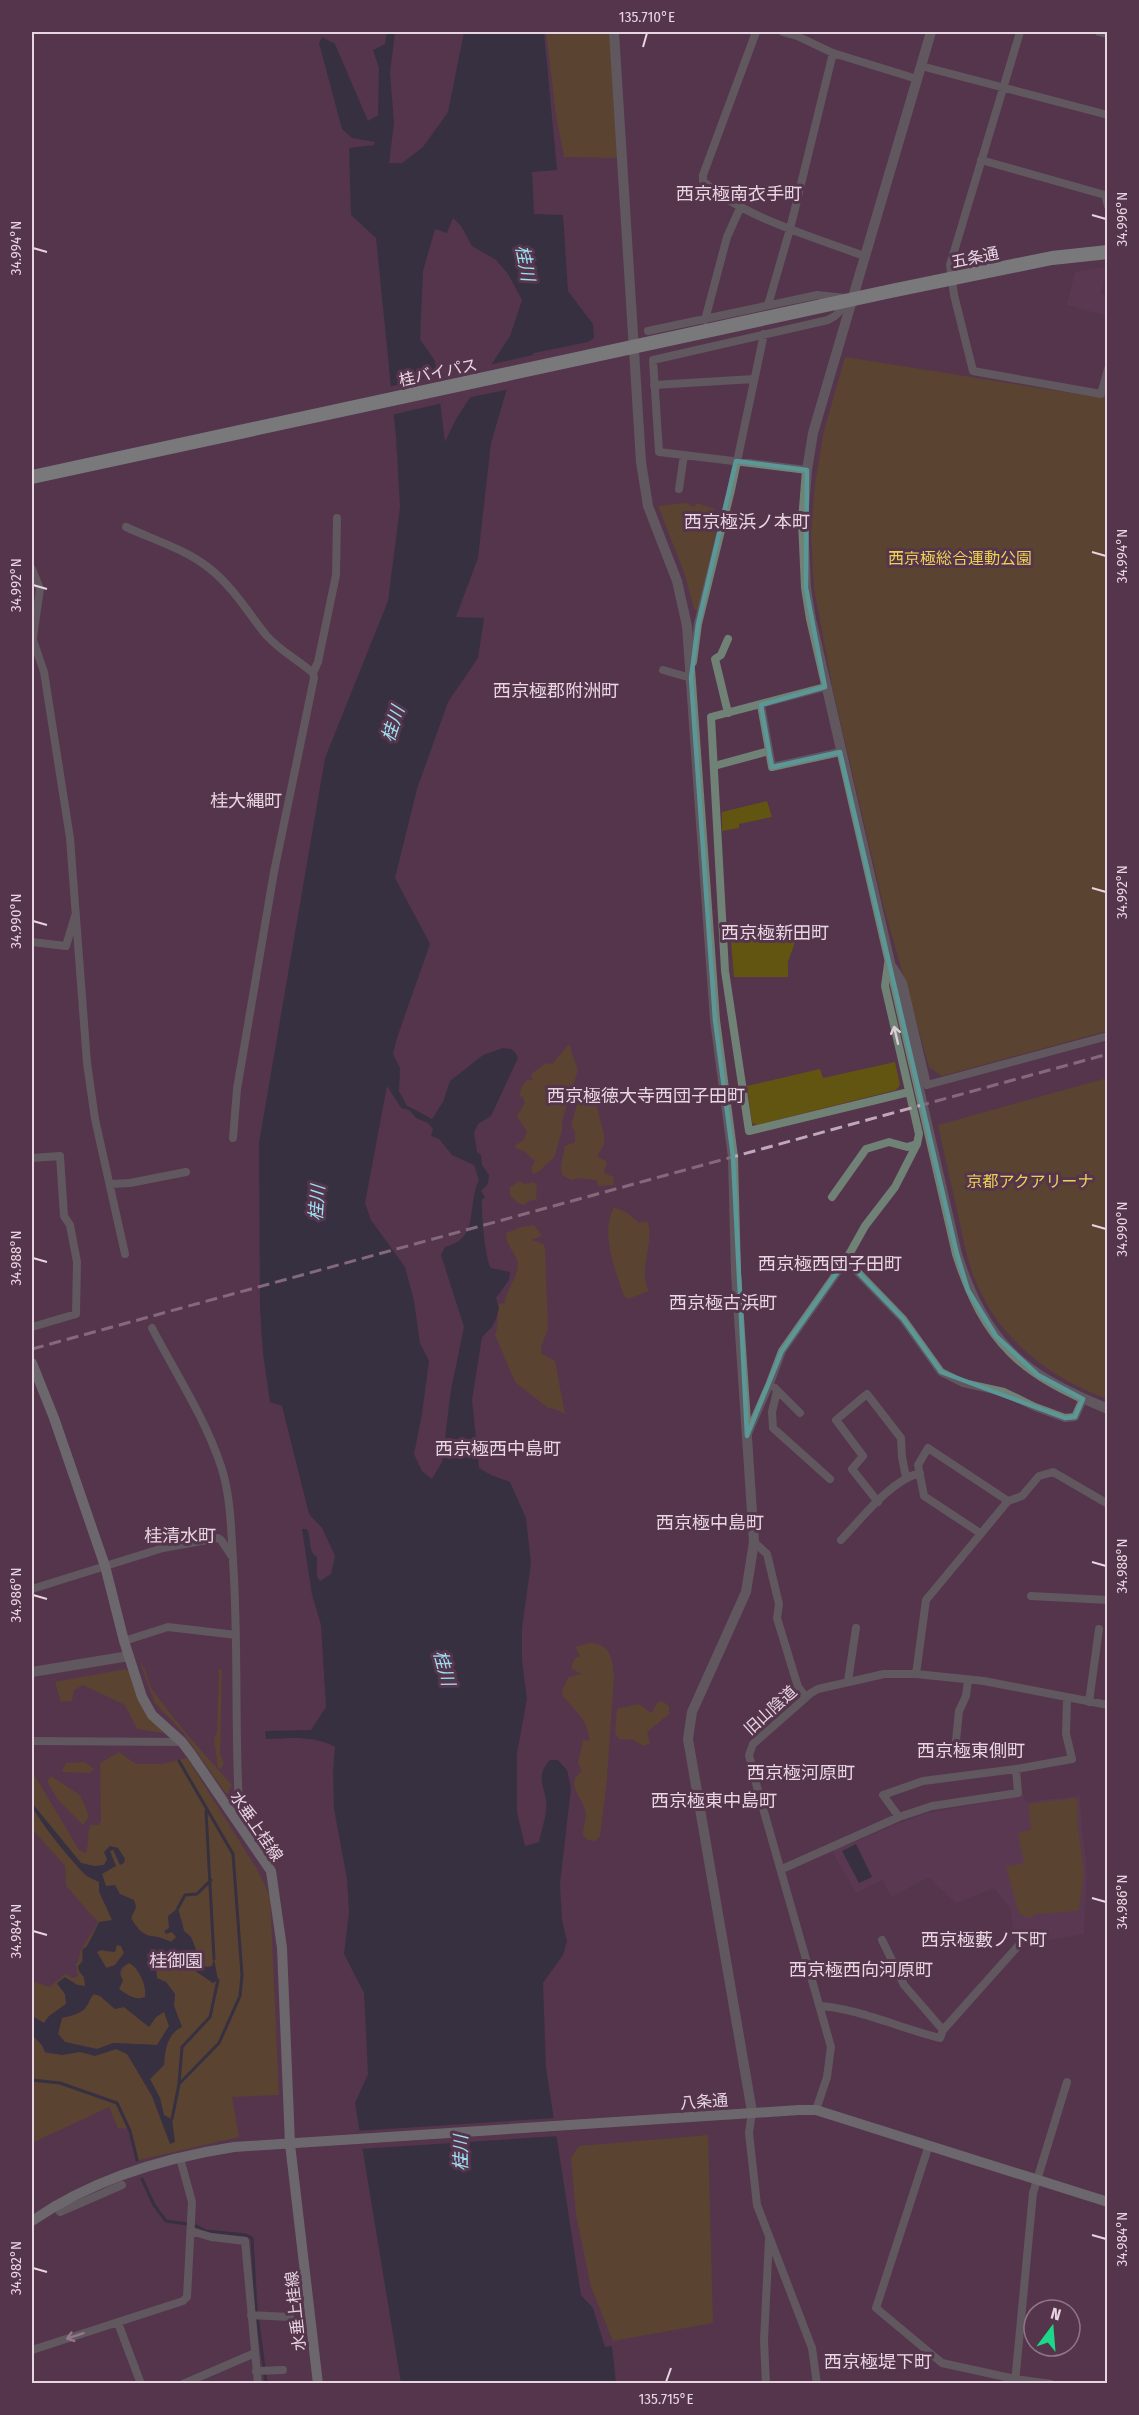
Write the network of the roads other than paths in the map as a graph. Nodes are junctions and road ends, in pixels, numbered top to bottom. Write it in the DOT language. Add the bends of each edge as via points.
graph roads {
  1 [pos="614,32"];
  2 [pos="756,32"];
  3 [pos="783,32"];
  4 [pos="931,32"];
  5 [pos="1020,32"];
  6 [pos="1099,32"];
  7 [pos="1107,34"];
  8 [pos="832,53"];
  9 [pos="921,66"];
  10 [pos="917,80"];
  11 [pos="1002,89"];
  12 [pos="1107,115"];
  13 [pos="981,160"];
  14 [pos="741,206"];
  15 [pos="1107,207"];
  16 [pos="790,229"];
  17 [pos="1107,252"];
  18 [pos="864,256"];
  19 [pos="951,279"];
  20 [pos="851,300"];
  21 [pos="768,305"];
  22 [pos="705,320"];
  23 [pos="648,331"];
  24 [pos="764,334"];
  25 [pos="628,348"];
  26 [pos="1107,369"];
  27 [pos="754,379"];
  28 [pos="654,385"];
  29 [pos="684,455"];
  30 [pos="736,461"];
  31 [pos="807,470"];
  32 [pos="32,477"];
  33 [pos="679,489"];
  34 [pos="337,518"];
  35 [pos="126,527"];
  36 [pos="32,569"];
  37 [pos="34,612"];
  38 [pos="728,639"];
  39 [pos="32,642"];
  40 [pos="663,670"];
  41 [pos="313,673"];
  42 [pos="691,678"];
  43 [pos="825,687"];
  44 [pos="761,705"];
  45 [pos="728,713"];
  46 [pos="770,751"];
  47 [pos="840,752"];
  48 [pos="714,766"];
  49 [pos="75,915"];
  50 [pos="32,942"];
  51 [pos="889,960"];
  52 [pos="1107,1036"];
  53 [pos="909,1092"];
  54 [pos="233,1138"];
  55 [pos="917,1144"];
  56 [pos="32,1158"];
  57 [pos="186,1172"];
  58 [pos="111,1184"];
  59 [pos="832,1197"];
  60 [pos="125,1254"];
  61 [pos="846,1260"];
  62 [pos="32,1327"];
  63 [pos="152,1328"];
  64 [pos="32,1363"];
  65 [pos="34,1376"];
  66 [pos="770,1383"];
  67 [pos="777,1390"];
  68 [pos="1083,1399"];
  69 [pos="1107,1409"];
  70 [pos="800,1413"];
  71 [pos="747,1436"];
  72 [pos="920,1473"];
  73 [pos="906,1477"];
  74 [pos="830,1479"];
  75 [pos="1008,1501"];
  76 [pos="878,1502"];
  77 [pos="1107,1504"];
  78 [pos="980,1533"];
  79 [pos="841,1540"];
  80 [pos="754,1542"];
  81 [pos="233,1558"];
  82 [pos="105,1566"];
  83 [pos="32,1589"];
  84 [pos="1031,1596"];
  85 [pos="1107,1600"];
  86 [pos="856,1628"];
  87 [pos="1099,1629"];
  88 [pos="236,1635"];
  89 [pos="124,1641"];
  90 [pos="129,1656"];
  91 [pos="32,1672"];
  92 [pos="916,1674"];
  93 [pos="968,1680"];
  94 [pos="848,1681"];
  95 [pos="806,1697"];
  96 [pos="1067,1698"];
  97 [pos="1089,1702"];
  98 [pos="1107,1705"];
  99 [pos="32,1741"];
  100 [pos="956,1741"];
  101 [pos="182,1742"];
  102 [pos="1016,1769"];
  103 [pos="899,1817"];
  104 [pos="240,1827"];
  105 [pos="782,1869"];
  106 [pos="882,1940"];
  107 [pos="1019,1945"];
  108 [pos="820,2006"];
  109 [pos="943,2030"];
  110 [pos="1067,2082"];
  111 [pos="816,2110"];
  112 [pos="747,2113"];
  113 [pos="294,2144"];
  114 [pos="929,2145"];
  115 [pos="180,2158"];
  116 [pos="1037,2179"];
  117 [pos="122,2185"];
  118 [pos="1107,2202"];
  119 [pos="55,2205"];
  120 [pos="32,2221"];
  121 [pos="191,2231"];
  122 [pos="769,2235"];
  123 [pos="251,2315"];
  124 [pos="290,2317"];
  125 [pos="118,2323"];
  126 [pos="32,2350"];
  127 [pos="255,2353"];
  128 [pos="283,2370"];
  129 [pos="256,2371"];
  130 [pos="1015,2381"];
  131 [pos="141,2384"];
  132 [pos="183,2384"];
  133 [pos="258,2384"];
  134 [pos="318,2384"];
  135 [pos="766,2384"];
  136 [pos="817,2384"];
  137 [pos="1051,2384"];
  1 -- 25 [label="street"];
  2 -- 14 [label="street" via="702,178"];
  3 -- 8 [label="street"];
  4 -- 9 [label="street"];
  5 -- 11 [label="street"];
  6 -- 7 [label="street"];
  8 -- 10 [label="street"];
  8 -- 16 [label="street"];
  9 -- 10 [label="street"];
  9 -- 11 [label="street"];
  10 -- 18 [label="street"];
  11 -- 12 [label="street"];
  11 -- 13 [label="street"];
  13 -- 15 [label="street" via="1105,195"];
  13 -- 19 [label="street" via="952,255"];
  14 -- 16 [label="street"];
  14 -- 22 [label="street" via="727,237"];
  16 -- 18 [label="street"];
  16 -- 21 [label="street"];
  17 -- 19 [label="highway, 五条通" via="1052,258"];
  18 -- 20 [label="street"];
  19 -- 20 [label="highway, 五条通"];
  19 -- 26 [label="street" via="974,371 1101,394"];
  20 -- 21 [label="street" via="817,295"];
  20 -- 24 [label="street" via="828,320"];
  20 -- 25 [label="highway, 桂バイパス"];
  20 -- 31 [label="street" via="821,399"];
  21 -- 22 [label="street"];
  22 -- 23 [label="street"];
  24 -- 27 [label="street"];
  24 -- 28 [label="street" via="654,358"];
  25 -- 32 [label="highway, 桂バイパス"];
  25 -- 42 [label="street" via="648,506 677,581 687,626"];
  27 -- 28 [label="street"];
  27 -- 30 [label="street"];
  28 -- 29 [label="street" via="659,452"];
  29 -- 30 [label="street"];
  29 -- 33 [label="street"];
  30 -- 31 [label="street"];
  30 -- 42 [label="street" via="698,624"];
  31 -- 43 [label="street" via="803,521 806,588"];
  34 -- 41 [label="street" via="336,575"];
  35 -- 41 [label="street" via="188,553 209,568 242,600 267,636"];
  36 -- 37 [label="street" via="40,589"];
  37 -- 39 [label="street"];
  38 -- 45 [label="street" via="715,659"];
  39 -- 49 [label="street" via="44,672 53,725 70,838"];
  40 -- 42 [label="street"];
  41 -- 54 [label="street" via="272,883 237,1089"];
  42 -- 71 [label="street" via="715,1020 734,1163 736,1273"];
  43 -- 44 [label="street"];
  43 -- 47 [label="street"];
  44 -- 45 [label="street"];
  44 -- 46 [label="street"];
  45 -- 48 [label="street" via="711,717"];
  46 -- 47 [label="street" via="772,767"];
  46 -- 48 [label="street"];
  47 -- 51 [label="street"];
  48 -- 53 [label="street" via="725,971 749,1131"];
  49 -- 50 [label="street" via="66,946"];
  49 -- 58 [label="street" via="87,1063 95,1119"];
  51 -- 52 [label="street" via="903,983 927,1085"];
  53 -- 51 [label="street, one-way" via="885,986"];
  51 -- 68 [label="street" via="968,1290 996,1336 1021,1362 1052,1384"];
  53 -- 55 [label="street" via="919,1134"];
  55 -- 59 [label="street" via="907,1147 890,1142 866,1149"];
  55 -- 61 [label="street" via="895,1187 865,1226"];
  56 -- 62 [label="street" via="60,1156 64,1216 70,1225 77,1262 76,1314"];
  57 -- 58 [label="street"];
  58 -- 60 [label="street"];
  61 -- 66 [label="street" via="782,1351"];
  61 -- 68 [label="street" via="903,1319 941,1372 963,1383 1004,1392 1065,1418 1075,1417"];
  63 -- 81 [label="street" via="196,1408 221,1468 229,1499"];
  64 -- 65 [label="main road, 水垂上桂線"];
  65 -- 82 [label="main road, 水垂上桂線" via="54,1418"];
  66 -- 67 [label="street"];
  66 -- 71 [label="street"];
  67 -- 70 [label="street"];
  67 -- 74 [label="street" via="773,1428"];
  68 -- 69 [label="street"];
  71 -- 80 [label="street"];
  72 -- 73 [label="street"];
  72 -- 75 [label="street" via="918,1465 928,1448"];
  72 -- 78 [label="street" via="924,1496"];
  73 -- 76 [label="street"];
  73 -- 76 [label="street" via="901,1438 867,1394 836,1420 863,1456 852,1469"];
  75 -- 77 [label="street" via="1022,1496 1039,1476 1053,1472"];
  75 -- 78 [label="street"];
  76 -- 79 [label="street"];
  78 -- 92 [label="street" via="926,1600"];
  80 -- 95 [label="street" via="768,1554 777,1618 798,1687"];
  80 -- 112 [label="street" via="746,1592 692,1712 688,1739"];
  81 -- 82 [label="street" via="218,1538 163,1548"];
  81 -- 88 [label="street"];
  82 -- 83 [label="street"];
  82 -- 89 [label="main road, 水垂上桂線"];
  84 -- 85 [label="street"];
  86 -- 94 [label="street"];
  87 -- 97 [label="street"];
  88 -- 89 [label="street" via="168,1627"];
  88 -- 104 [label="street"];
  89 -- 90 [label="main road, 水垂上桂線"];
  90 -- 91 [label="street"];
  90 -- 101 [label="main road, 水垂上桂線" via="152,1715"];
  92 -- 93 [label="street, 旧山陰道"];
  92 -- 94 [label="street, 旧山陰道" via="884,1674"];
  93 -- 96 [label="street, 旧山陰道"];
  93 -- 100 [label="street"];
  94 -- 95 [label="street, 旧山陰道" via="818,1689"];
  95 -- 105 [label="street, 旧山陰道" via="757,1740 749,1755"];
  96 -- 97 [label="street, 旧山陰道"];
  96 -- 102 [label="street" via="1066,1734 1072,1759"];
  97 -- 98 [label="street, 旧山陰道"];
  99 -- 101 [label="street"];
  101 -- 104 [label="main road, 水垂上桂線"];
  102 -- 103 [label="street" via="1018,1793 932,1806"];
  102 -- 103 [label="street" via="923,1781 883,1795"];
  103 -- 105 [label="street"];
  104 -- 113 [label="main road, 水垂上桂線" via="271,1871 282,1948"];
  105 -- 108 [label="street, 旧山陰道"];
  106 -- 109 [label="street" via="904,1985"];
  107 -- 109 [label="street"];
  108 -- 109 [label="street" via="836,2007 940,2038"];
  108 -- 111 [label="street, 旧山陰道" via="831,2062"];
  110 -- 116 [label="street"];
  111 -- 112 [label="main road, 八条通"];
  111 -- 114 [label="main road, 八条通"];
  112 -- 113 [label="main road, 八条通"];
  112 -- 122 [label="street" via="757,2205"];
  113 -- 115 [label="main road, 八条通" via="234,2148"];
  113 -- 134 [label="main road, 水垂上桂線"];
  114 -- 116 [label="main road, 八条通"];
  114 -- 130 [label="street" via="876,2308 942,2363"];
  115 -- 119 [label="main road, 八条通" via="102,2183"];
  115 -- 121 [label="street" via="192,2202"];
  116 -- 118 [label="main road, 八条通"];
  116 -- 130 [label="street"];
  117 -- 119 [label="street" via="60,2212"];
  119 -- 120 [label="main road, 八条通"];
  121 -- 123 [label="street" via="245,2241"];
  121 -- 125 [label="street" via="187,2296 183,2301"];
  122 -- 135 [label="street"];
  122 -- 136 [label="street" via="812,2348"];
  123 -- 124 [label="street"];
  123 -- 127 [label="street"];
  125 -- 126 [label="street, one-way"];
  125 -- 131 [label="street"];
  127 -- 129 [label="street"];
  127 -- 132 [label="street"];
  128 -- 129 [label="street"];
  129 -- 133 [label="street"];
  130 -- 137 [label="street"];
}
